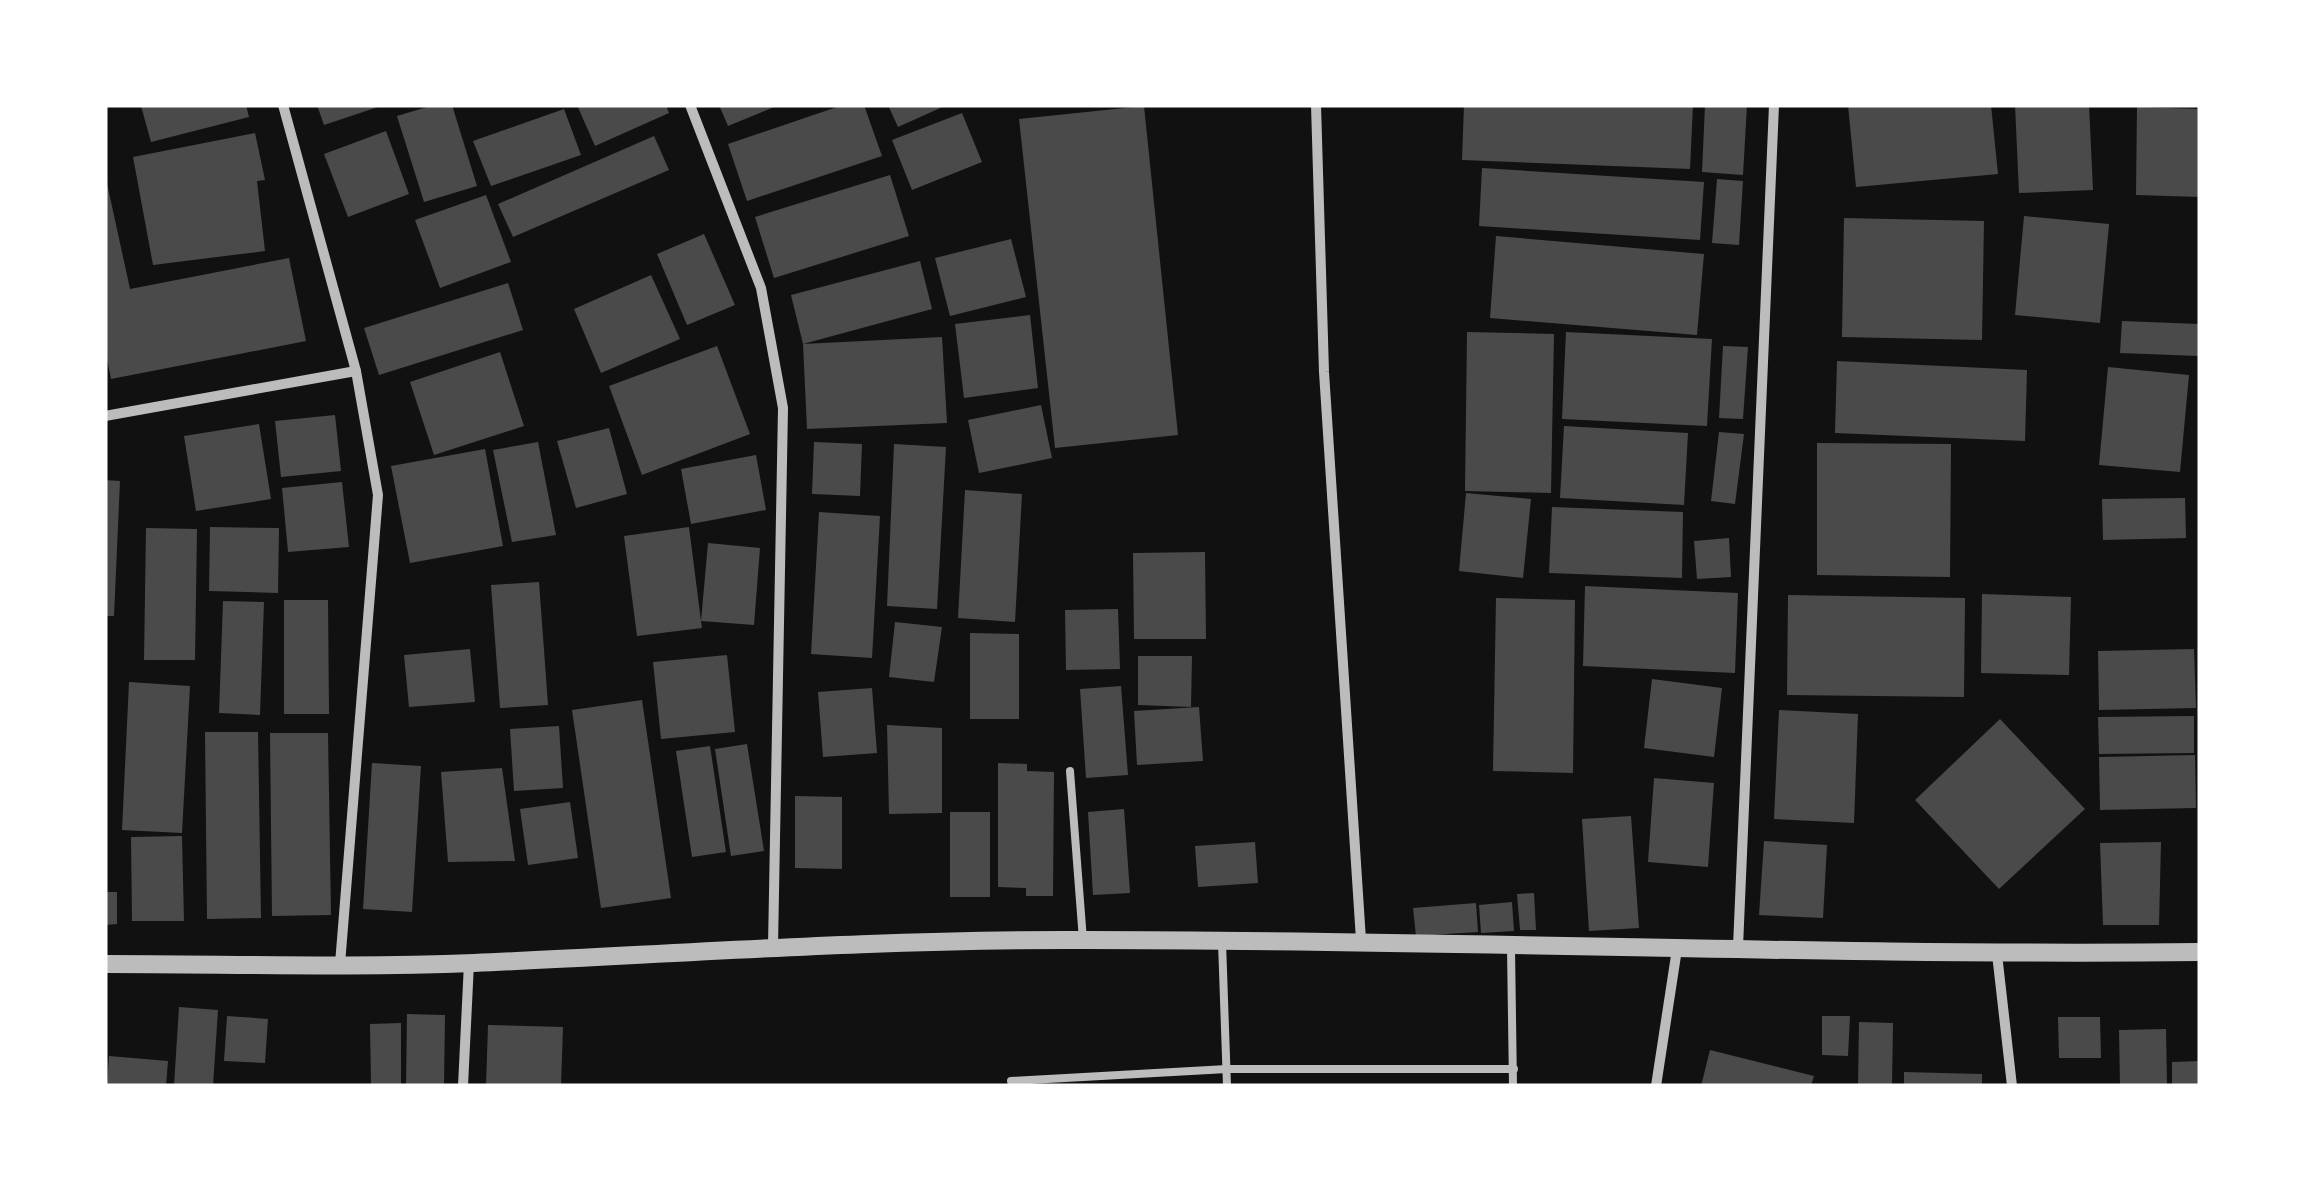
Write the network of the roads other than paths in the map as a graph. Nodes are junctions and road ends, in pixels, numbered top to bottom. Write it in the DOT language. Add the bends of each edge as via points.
graph roads {
  1 [pos="283,105"];
  2 [pos="690,105"];
  3 [pos="1316,105"];
  4 [pos="1774,105"];
  5 [pos="356,370"];
  6 [pos="105,416"];
  7 [pos="1070,771"];
  8 [pos="1083,940"];
  9 [pos="1361,940"];
  10 [pos="1222,942"];
  11 [pos="773,946"];
  12 [pos="1511,948"];
  13 [pos="1677,948"];
  14 [pos="1738,948"];
  15 [pos="2200,952"];
  16 [pos="1997,954"];
  17 [pos="469,963"];
  18 [pos="105,964"];
  19 [pos="340,964"];
  20 [pos="1514,1068"];
  21 [pos="1227,1069"];
  22 [pos="1011,1081"];
  23 [pos="463,1086"];
  24 [pos="1226,1086"];
  25 [pos="1513,1086"];
  26 [pos="1656,1086"];
  27 [pos="2012,1086"];
  1 -- 5 [label="street"];
  2 -- 11 [label="street" via="761,288 783,408"];
  3 -- 9 [label="street" via="1324,372"];
  4 -- 14 [label="street"];
  5 -- 6 [label="street"];
  5 -- 19 [label="street" via="378,495"];
  7 -- 8 [label="lane"];
  8 -- 10 [label="street"];
  8 -- 11 [label="street"];
  9 -- 10 [label="street"];
  9 -- 12 [label="street"];
  10 -- 21 [label="lane"];
  11 -- 17 [label="street"];
  12 -- 13 [label="street"];
  12 -- 20 [label="lane"];
  13 -- 14 [label="street"];
  13 -- 26 [label="street"];
  14 -- 16 [label="street"];
  15 -- 16 [label="street"];
  16 -- 27 [label="street"];
  17 -- 19 [label="street"];
  17 -- 23 [label="street"];
  18 -- 19 [label="street"];
  20 -- 21 [label="lane"];
  20 -- 25 [label="lane"];
  21 -- 22 [label="lane"];
  21 -- 24 [label="lane"];
}
